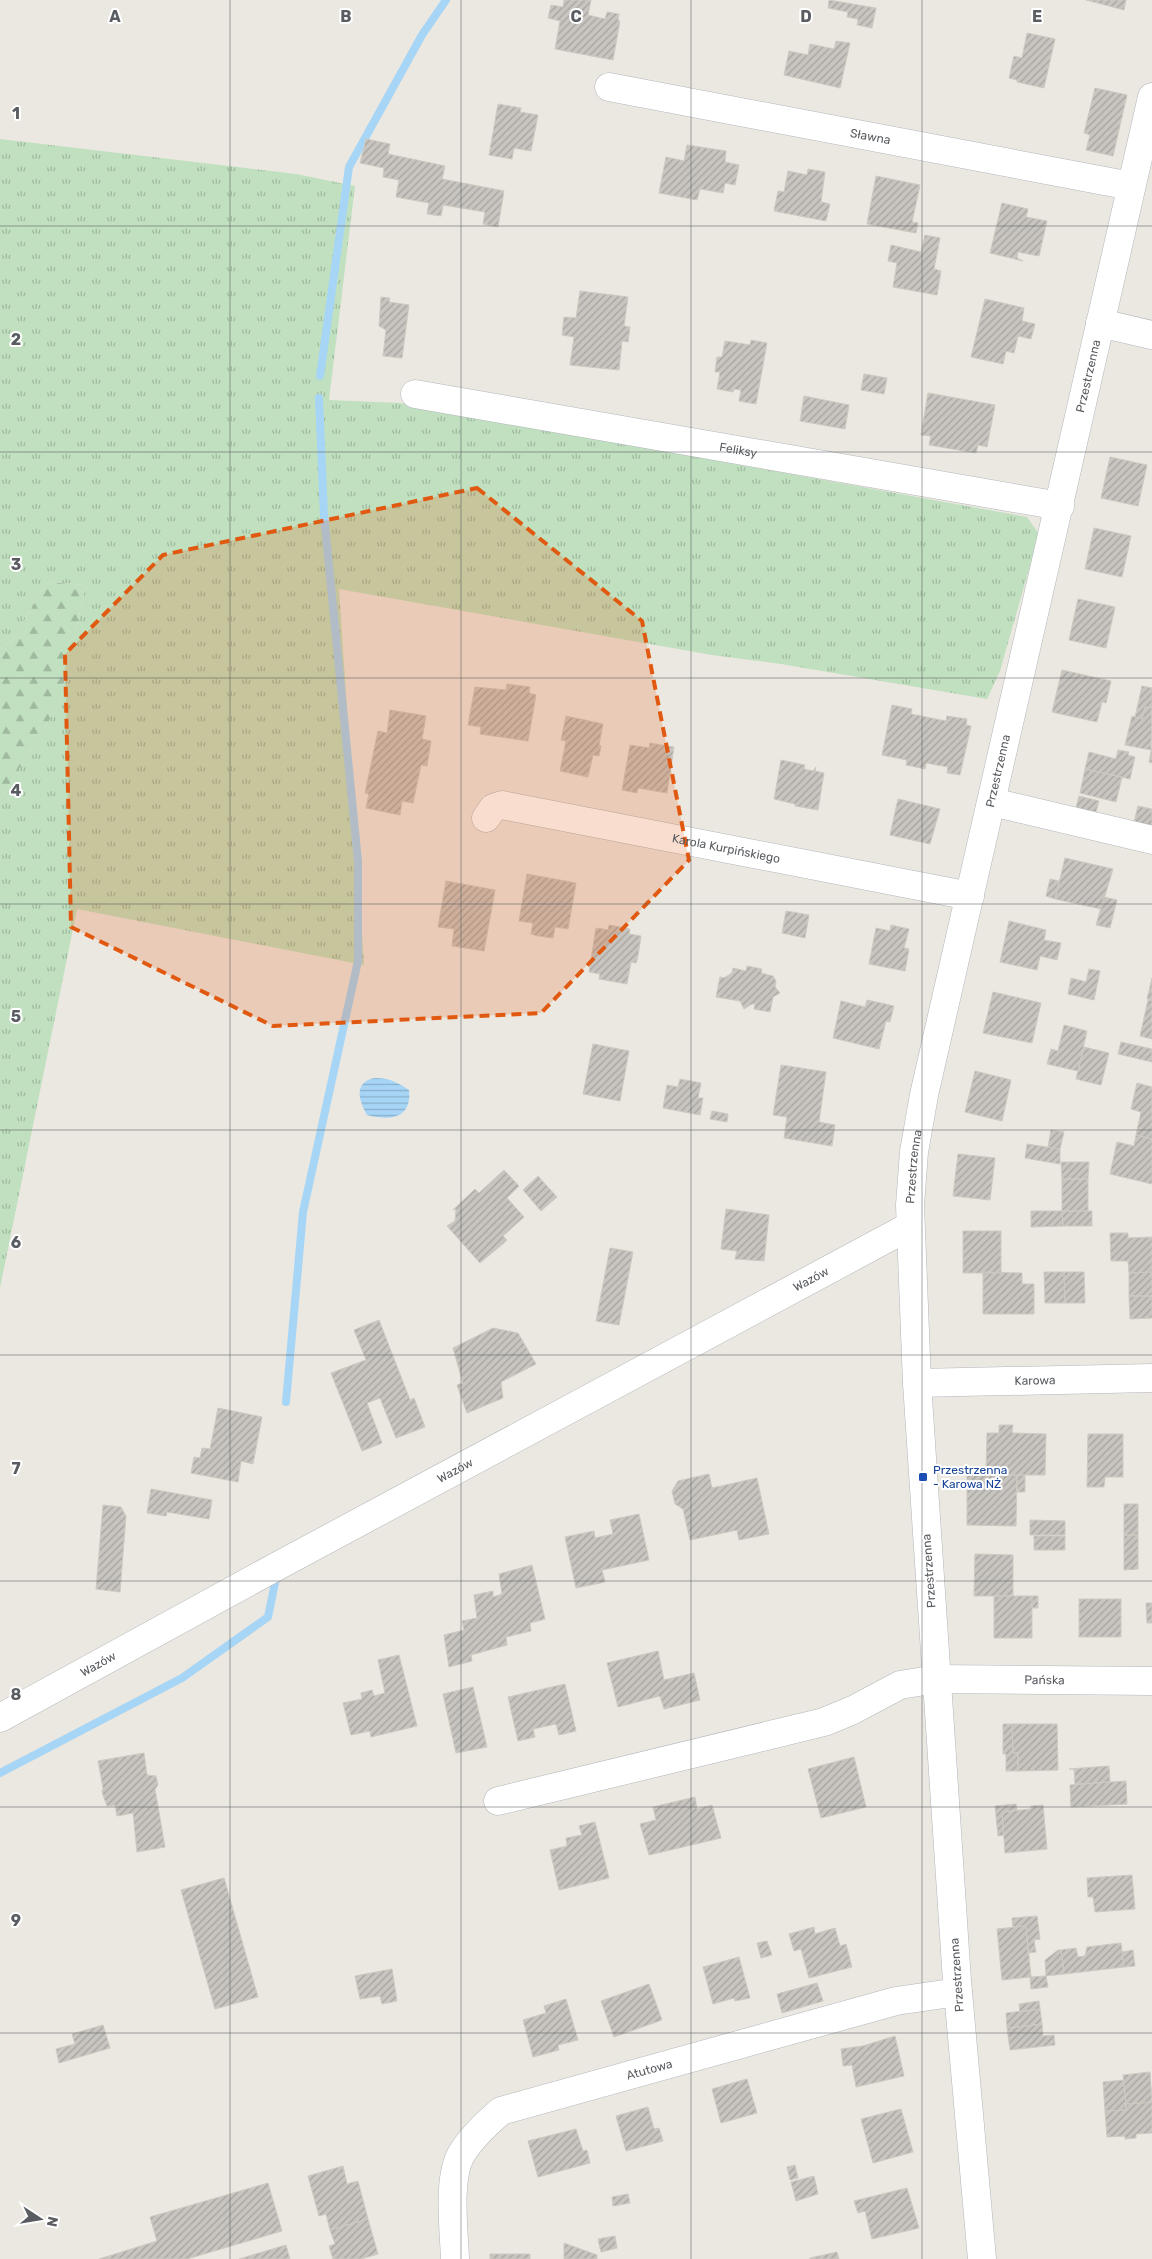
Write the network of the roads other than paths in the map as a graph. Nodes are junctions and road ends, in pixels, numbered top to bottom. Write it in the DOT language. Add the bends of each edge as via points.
graph roads {
  1 [pos="609,87"];
  2 [pos="1152,97"];
  3 [pos="1131,186"];
  4 [pos="1100,323"];
  5 [pos="1152,335"];
  6 [pos="415,394"];
  7 [pos="1060,506"];
  8 [pos="992,802"];
  9 [pos="486,818"];
  10 [pos="1152,840"];
  11 [pos="970,896"];
  12 [pos="910,1226"];
  13 [pos="1152,1378"];
  14 [pos="917,1383"];
  15 [pos="937,1679"];
  16 [pos="1152,1681"];
  17 [pos="0,1718"];
  18 [pos="498,1801"];
  19 [pos="958,1992"];
  20 [pos="454,2259"];
  21 [pos="982,2259"];
  1 -- 3 [label="street, Sławna"];
  2 -- 3 [label="street, Przestrzenna"];
  3 -- 4 [label="street, Przestrzenna"];
  4 -- 5 [label="street"];
  4 -- 7 [label="street, Przestrzenna"];
  6 -- 7 [label="street, Feliksy"];
  7 -- 8 [label="street, Przestrzenna"];
  8 -- 10 [label="street"];
  8 -- 11 [label="street, Przestrzenna"];
  9 -- 11 [label="street, Karola Kurpińskiego" via="493,808 502,806"];
  11 -- 12 [label="street, Przestrzenna" via="924,1095 914,1152"];
  12 -- 14 [label="street, Przestrzenna"];
  12 -- 17 [label="street, Wazów"];
  13 -- 14 [label="street, Karowa"];
  14 -- 15 [label="street, Przestrzenna"];
  15 -- 16 [label="street, Pańska"];
  15 -- 18 [label="street, Pańska" via="900,1685 824,1722"];
  15 -- 19 [label="street, Przestrzenna"];
  19 -- 20 [label="street, Atutowa" via="896,2001 501,2111 461,2154 455,2171"];
  19 -- 21 [label="street, Przestrzenna"];
}
